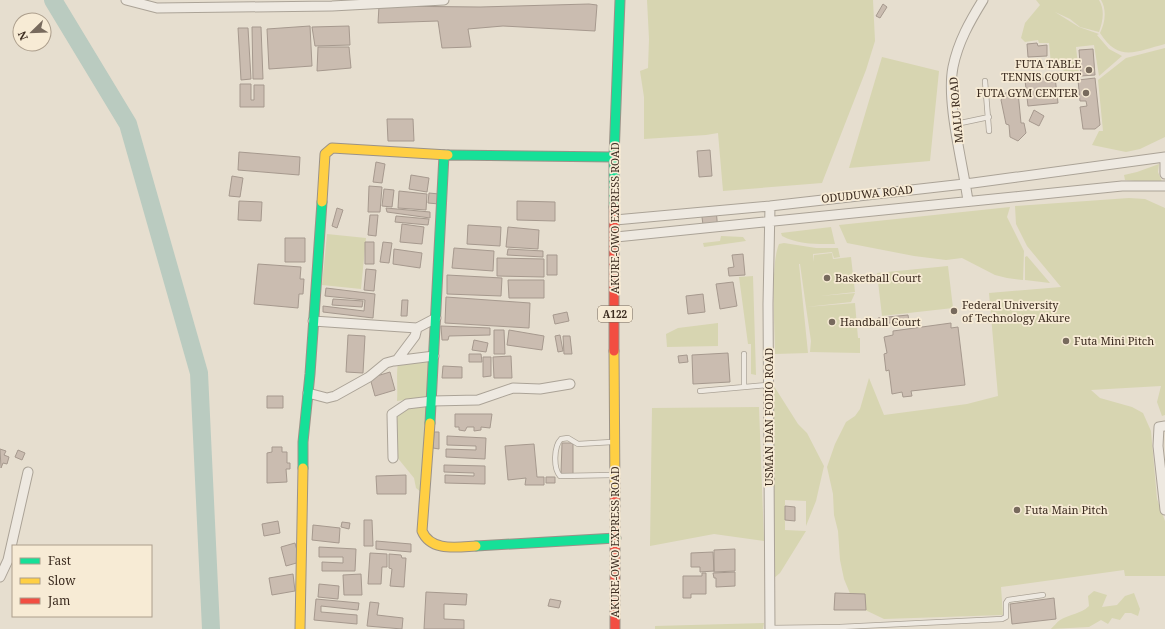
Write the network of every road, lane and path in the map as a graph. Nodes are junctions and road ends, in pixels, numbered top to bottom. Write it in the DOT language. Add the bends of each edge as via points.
graph roads {
  1 [pos="126,0"];
  2 [pos="444,0"];
  3 [pos="620,0"];
  4 [pos="983,0"];
  5 [pos="331,3"];
  6 [pos="985,81"];
  7 [pos="989,118"];
  8 [pos="956,124"];
  9 [pos="989,131"];
  10 [pos="444,155"];
  11 [pos="614,156"];
  12 [pos="1165,157"];
  13 [pos="1165,162"];
  14 [pos="1165,174"];
  15 [pos="965,184"];
  16 [pos="1165,186"];
  17 [pos="968,201"];
  18 [pos="770,206"];
  19 [pos="666,216"];
  20 [pos="615,220"];
  21 [pos="770,222"];
  22 [pos="667,231"];
  23 [pos="616,237"];
  24 [pos="436,318"];
  25 [pos="313,321"];
  26 [pos="417,328"];
  27 [pos="744,354"];
  28 [pos="434,356"];
  29 [pos="397,360"];
  30 [pos="386,362"];
  31 [pos="570,384"];
  32 [pos="768,385"];
  33 [pos="744,387"];
  34 [pos="700,390"];
  35 [pos="308,393"];
  36 [pos="432,401"];
  37 [pos="1165,426"];
  38 [pos="615,442"];
  39 [pos="393,458"];
  40 [pos="28,472"];
  41 [pos="615,475"];
  42 [pos="1165,510"];
  43 [pos="616,538"];
  44 [pos="0,577"];
  45 [pos="1043,595"];
  46 [pos="300,629"];
  47 [pos="615,629"];
  48 [pos="770,629"];
  1 -- 5 [label="street" via="157,8"];
  2 -- 5 [label="street"];
  3 -- 11 [label="main road, AKURE-OWO EXPRESS ROAD / A122"];
  4 -- 8 [label="street, MALU ROAD" via="967,27 953,69"];
  6 -- 7 [label="lane"];
  7 -- 8 [label="lane"];
  7 -- 9 [label="lane"];
  8 -- 15 [label="street, MALU ROAD"];
  10 -- 11 [label="main road"];
  10 -- 24 [label="main road"];
  10 -- 25 [label="main road" via="332,148 327,150"];
  11 -- 20 [label="main road, AKURE-OWO EXPRESS ROAD / A122"];
  12 -- 15 [label="street, ODUDUWA ROAD"];
  13 -- 14 [label="street"];
  15 -- 17 [label="street, MALU ROAD"];
  15 -- 18 [label="street, ODUDUWA ROAD"];
  16 -- 17 [label="street" via="1122,186"];
  17 -- 21 [label="street"];
  18 -- 19 [label="street, ODUDUWA ROAD"];
  18 -- 21 [label="street, USMAN DAN FODIO ROAD"];
  19 -- 20 [label="street, ODUDUWA ROAD"];
  19 -- 22 [label="street"];
  20 -- 23 [label="main road, AKURE-OWO EXPRESS ROAD / A122"];
  21 -- 22 [label="street"];
  21 -- 32 [label="street, USMAN DAN FODIO ROAD"];
  22 -- 23 [label="street"];
  23 -- 38 [label="main road, AKURE-OWO EXPRESS ROAD / A122"];
  24 -- 26 [label="street"];
  24 -- 28 [label="main road"];
  25 -- 26 [label="street"];
  25 -- 35 [label="main road"];
  26 -- 29 [label="street" via="415,336"];
  27 -- 33 [label="lane"];
  28 -- 29 [label="street"];
  28 -- 36 [label="main road"];
  29 -- 30 [label="street"];
  29 -- 30 [label="street" via="374,373"];
  30 -- 35 [label="street" via="369,377 335,396 327,398"];
  31 -- 36 [label="street" via="540,389 513,388 478,400"];
  32 -- 33 [label="lane"];
  32 -- 48 [label="street, USMAN DAN FODIO ROAD"];
  33 -- 34 [label="lane"];
  35 -- 46 [label="main road" via="303,442"];
  36 -- 39 [label="street" via="407,404 392,414"];
  36 -- 43 [label="main road" via="422,531 424,539 430,544 454,547"];
  37 -- 42 [label="street" via="1159,427 1158,446"];
  38 -- 41 [label="main road, AKURE-OWO EXPRESS ROAD / A122"];
  38 -- 41 [label="lane" via="578,444 568,438 560,439 556,443 556,461 557,473 560,476"];
  40 -- 44 [label="street" via="8,560"];
  41 -- 43 [label="main road, AKURE-OWO EXPRESS ROAD / A122"];
  43 -- 47 [label="main road, AKURE-OWO EXPRESS ROAD / A122"];
  45 -- 48 [label="lane" via="1008,600 1006,617 1002,619"];
}
